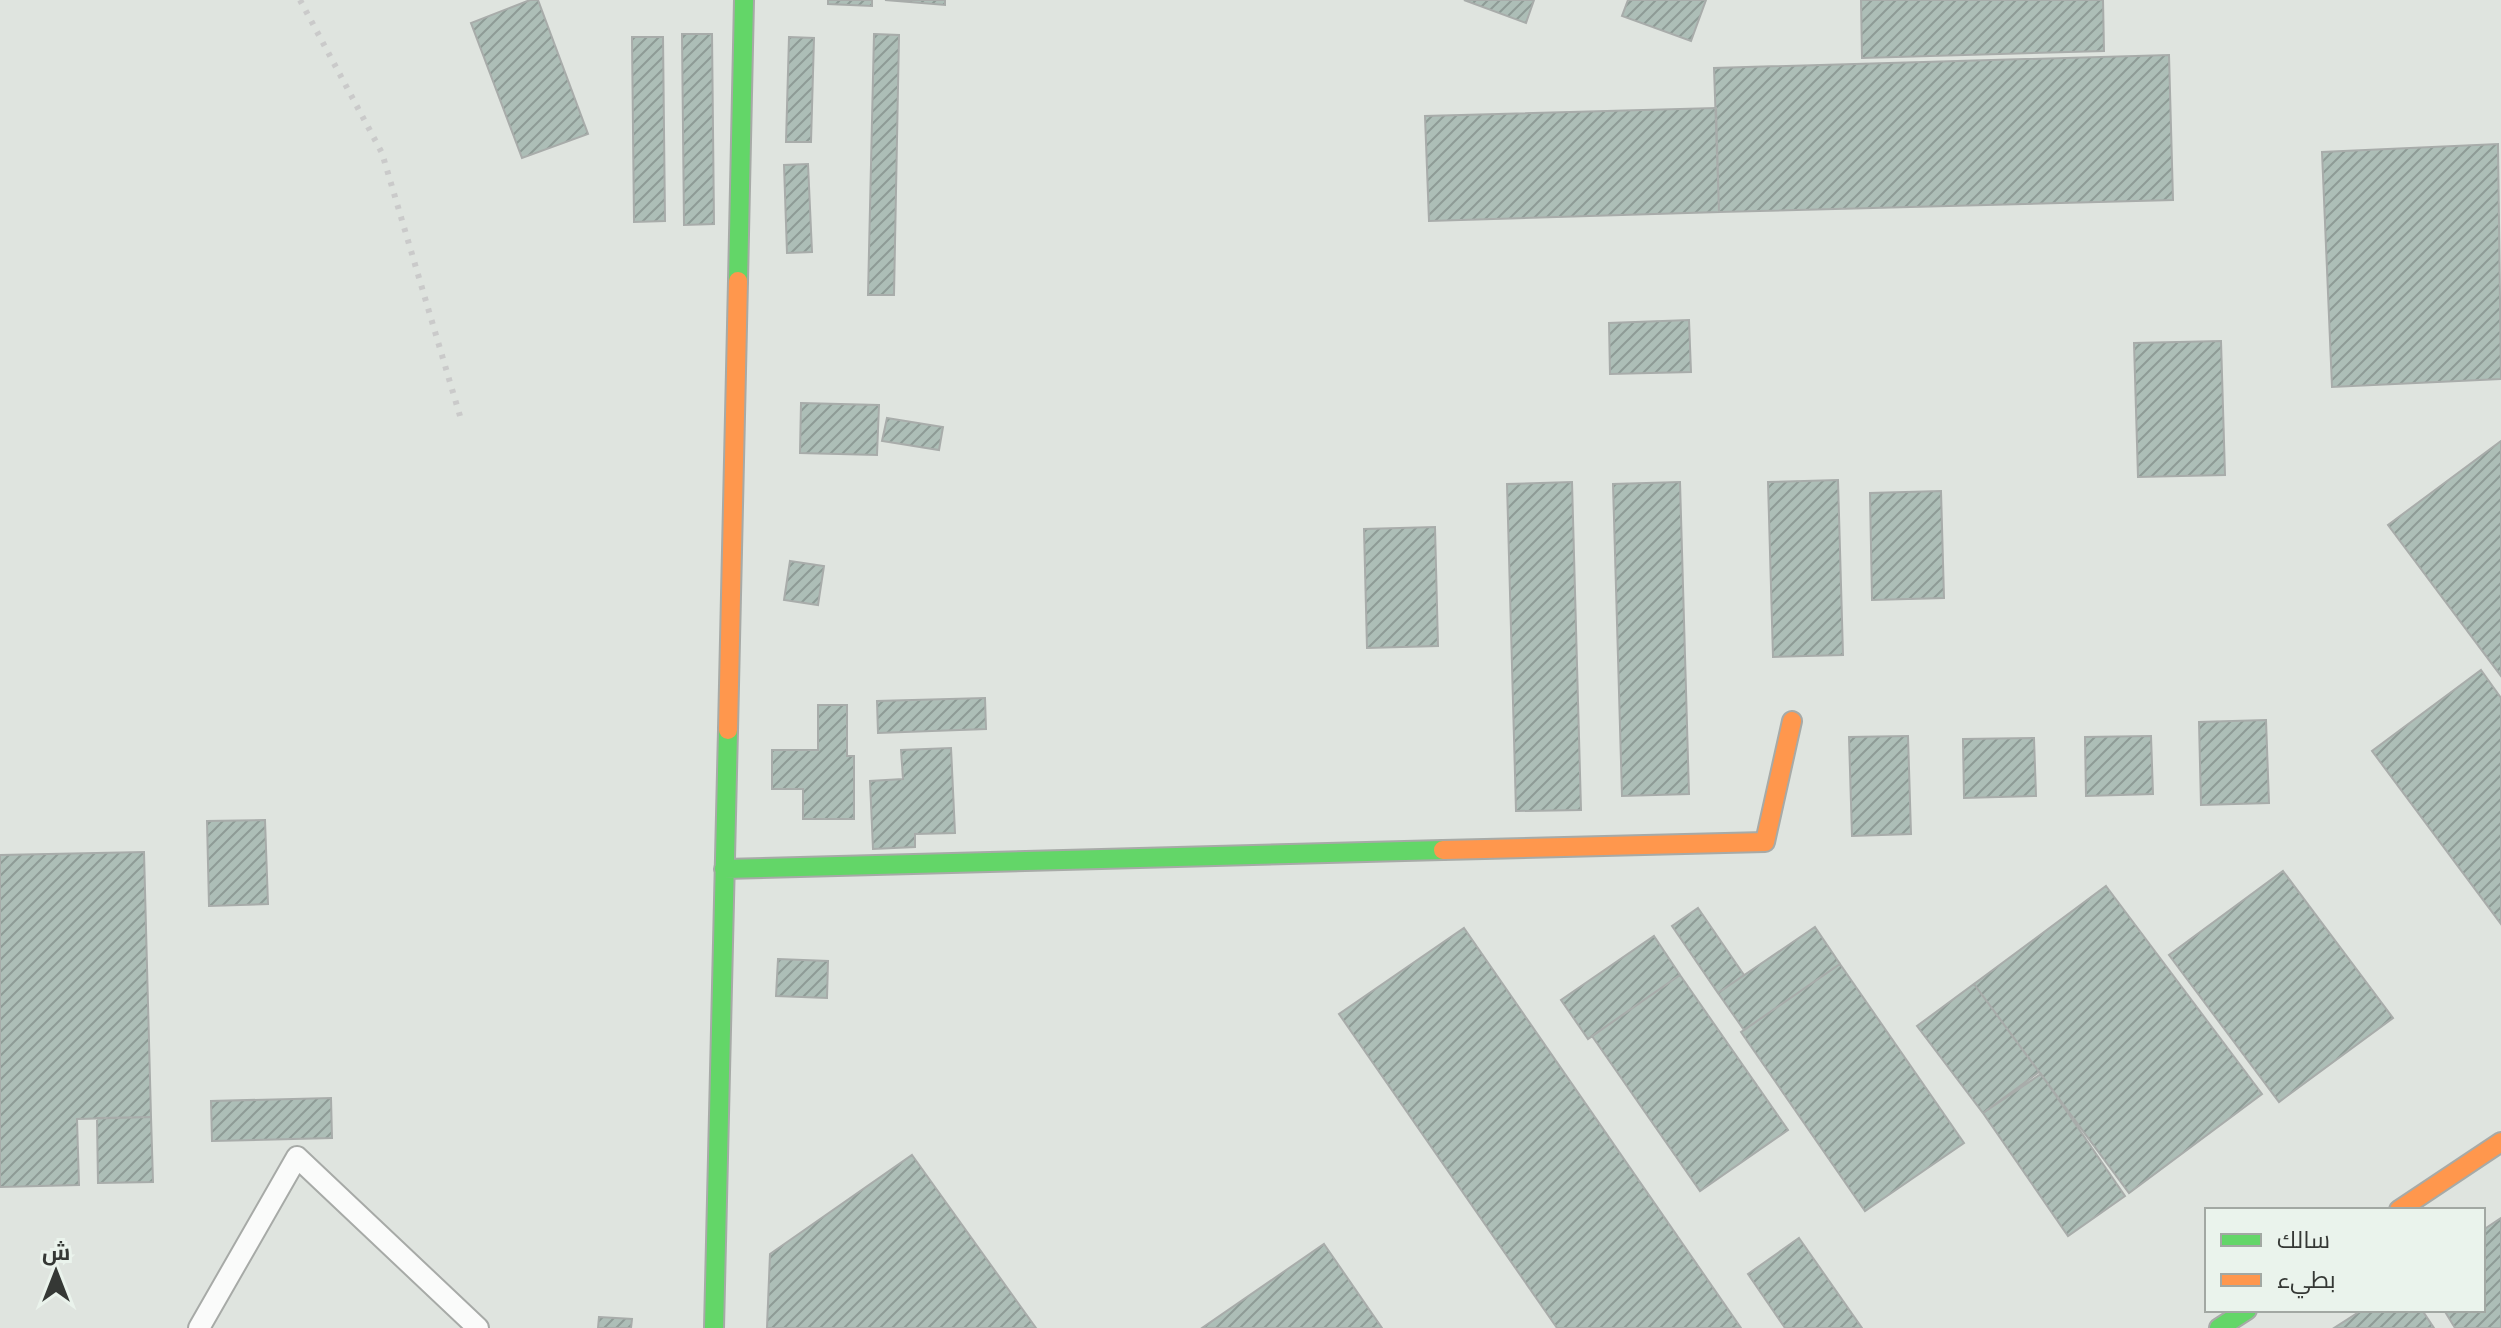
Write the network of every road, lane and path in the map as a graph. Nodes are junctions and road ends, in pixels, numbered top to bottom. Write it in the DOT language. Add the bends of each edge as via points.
graph roads {
  1 [pos="744,0"];
  2 [pos="1792,721"];
  3 [pos="724,869"];
  4 [pos="2501,1142"];
  5 [pos="2402,1208"];
  6 [pos="2244,1312"];
  7 [pos="199,1328"];
  8 [pos="478,1328"];
  9 [pos="714,1328"];
  10 [pos="2219,1328"];
  1 -- 3 [label="street"];
  2 -- 3 [label="street" via="1765,842"];
  3 -- 9 [label="street"];
  4 -- 5 [label="street"];
  6 -- 10 [label="street"];
  7 -- 8 [label="lane" via="297,1157"];
}
